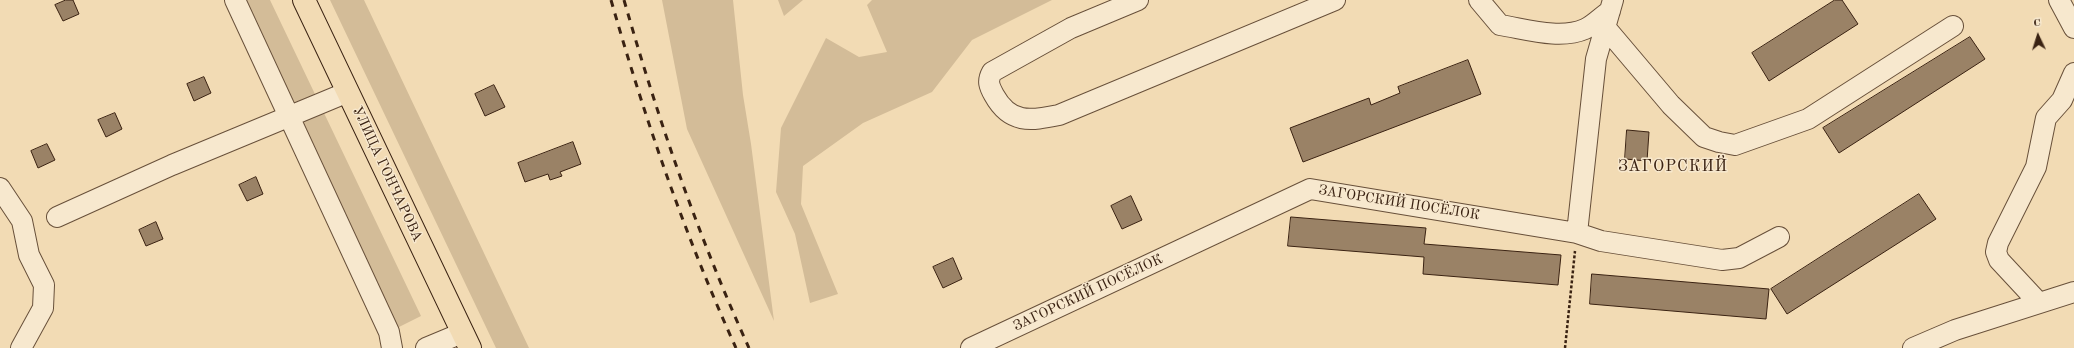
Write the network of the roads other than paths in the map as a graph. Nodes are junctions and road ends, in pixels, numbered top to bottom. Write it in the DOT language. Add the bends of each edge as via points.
graph roads {
  1 [pos="235,0"];
  2 [pos="304,0"];
  3 [pos="1138,0"];
  4 [pos="1335,0"];
  5 [pos="1479,0"];
  6 [pos="2059,0"];
  7 [pos="1609,13"];
  8 [pos="1953,26"];
  9 [pos="2074,28"];
  10 [pos="2074,73"];
  11 [pos="348,92"];
  12 [pos="289,117"];
  13 [pos="0,188"];
  14 [pos="57,217"];
  15 [pos="1577,232"];
  16 [pos="1779,237"];
  17 [pos="2074,292"];
  18 [pos="2039,303"];
  19 [pos="466,341"];
  20 [pos="21,348"];
  21 [pos="392,348"];
  22 [pos="426,348"];
  23 [pos="971,348"];
  24 [pos="1913,348"];
  1 -- 12 [label="street"];
  2 -- 11 [label="main road, УЛИЦА ГОНЧАРОВА"];
  3 -- 4 [label="street" via="1071,28 992,72 988,79 989,87 1005,111 1020,118 1038,119 1059,115"];
  5 -- 7 [label="street" via="1500,25 1554,33 1572,33 1586,29"];
  6 -- 9 [label="street"];
  7 -- 8 [label="street" via="1671,105 1704,136 1735,145 1808,119"];
  7 -- 15 [label="street" via="1596,59"];
  10 -- 18 [label="street" via="2062,100 2046,118 2036,167 1998,242 1996,252 1999,260"];
  11 -- 12 [label="street"];
  11 -- 19 [label="main road, УЛИЦА ГОНЧАРОВА"];
  12 -- 14 [label="street" via="172,165"];
  12 -- 21 [label="street" via="389,332"];
  13 -- 20 [label="street" via="22,221 29,255 44,285 43,308"];
  15 -- 16 [label="street, ЗАГОРСКИЙ ПОСЁЛОК" via="1600,241 1722,260 1739,258"];
  15 -- 23 [label="street, ЗАГОРСКИЙ ПОСЁЛОК" via="1310,189"];
  17 -- 18 [label="street"];
  18 -- 24 [label="street" via="1955,330"];
  19 -- 22 [label="street"];
}
